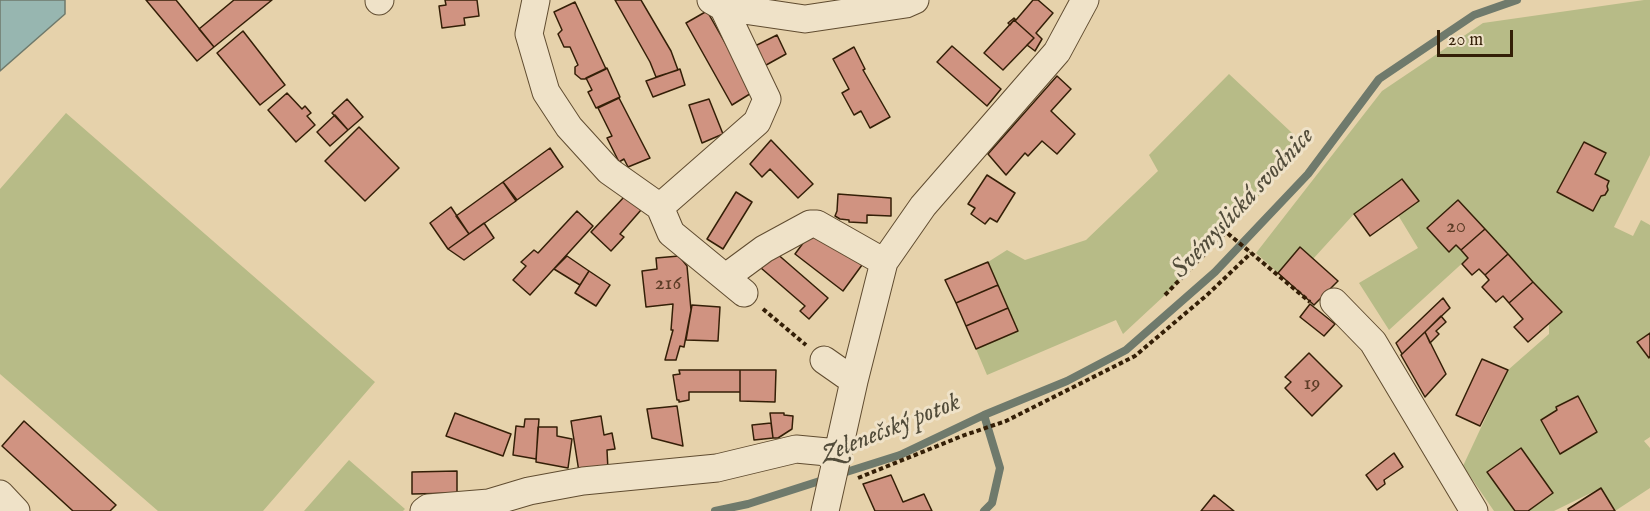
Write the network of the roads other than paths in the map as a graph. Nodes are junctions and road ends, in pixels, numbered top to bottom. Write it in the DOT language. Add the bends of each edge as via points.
graph roads {
  1 [pos="536,0"];
  2 [pos="915,0"];
  3 [pos="1085,0"];
  4 [pos="717,4"];
  5 [pos="660,207"];
  6 [pos="884,262"];
  7 [pos="1321,301"];
  8 [pos="824,360"];
  9 [pos="854,381"];
  10 [pos="835,480"];
  11 [pos="0,494"];
  12 [pos="16,511"];
  13 [pos="424,511"];
  14 [pos="1474,511"];
  1 -- 5 [label="street" via="529,33 546,92 569,127 609,171"];
  2 -- 4 [label="street" via="805,19"];
  3 -- 6 [label="street" via="1057,52 923,206"];
  4 -- 5 [label="street" via="767,99 757,122"];
  5 -- 6 [label="street" via="671,232 735,285 764,249 810,224 817,224"];
  6 -- 9 [label="street"];
  7 -- 14 [label="street" via="1373,342"];
  8 -- 9 [label="street"];
  9 -- 10 [label="street"];
  10 -- 13 [label="street" via="796,449 717,468 583,481 489,503"];
  11 -- 12 [label="street"];
}
